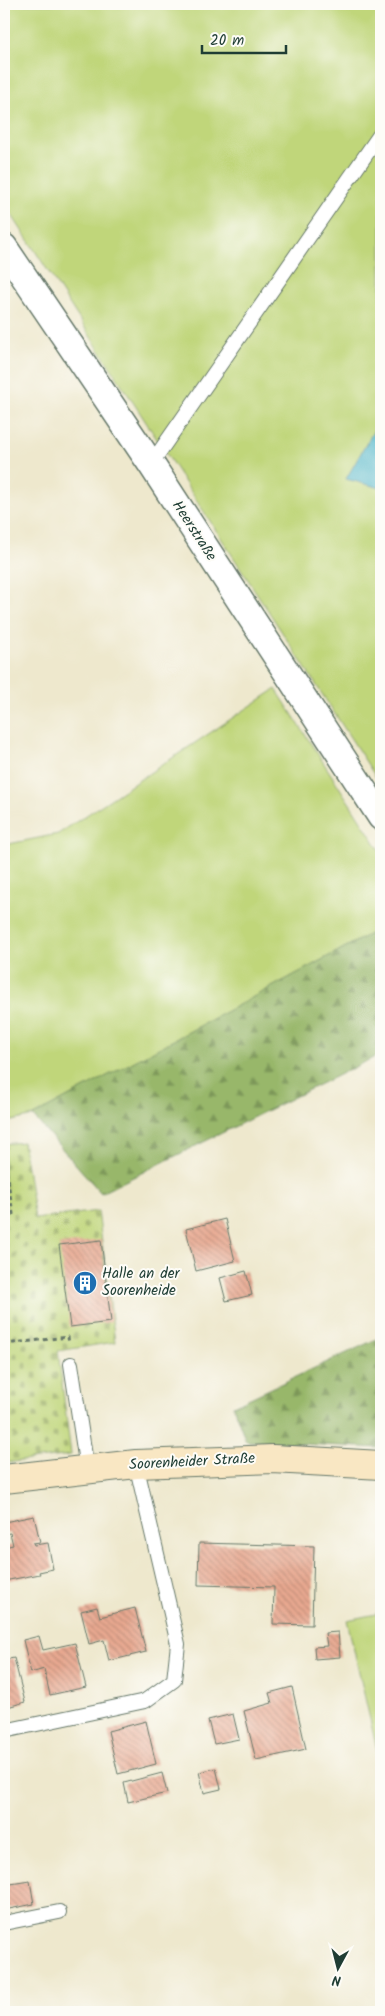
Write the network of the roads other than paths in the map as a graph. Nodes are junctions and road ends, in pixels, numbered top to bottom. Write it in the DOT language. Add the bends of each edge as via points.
graph roads {
  1 [pos="381,133"];
  2 [pos="4,246"];
  3 [pos="151,464"];
  4 [pos="381,818"];
  5 [pos="71,1364"];
  6 [pos="136,1464"];
  7 [pos="381,1465"];
  8 [pos="87,1469"];
  9 [pos="4,1479"];
  10 [pos="4,1730"];
  11 [pos="59,1912"];
  12 [pos="4,1923"];
  1 -- 3 [label="lane"];
  2 -- 3 [label="street, Heerstraße"];
  3 -- 4 [label="street, Heerstraße"];
  5 -- 8 [label="lane"];
  6 -- 7 [label="main road, Soorenheider Straße" via="273,1459"];
  6 -- 8 [label="main road, Soorenheider Straße"];
  6 -- 10 [label="lane" via="178,1644 174,1680 145,1700"];
  8 -- 9 [label="main road, Soorenheider Straße"];
  11 -- 12 [label="lane"];
}
